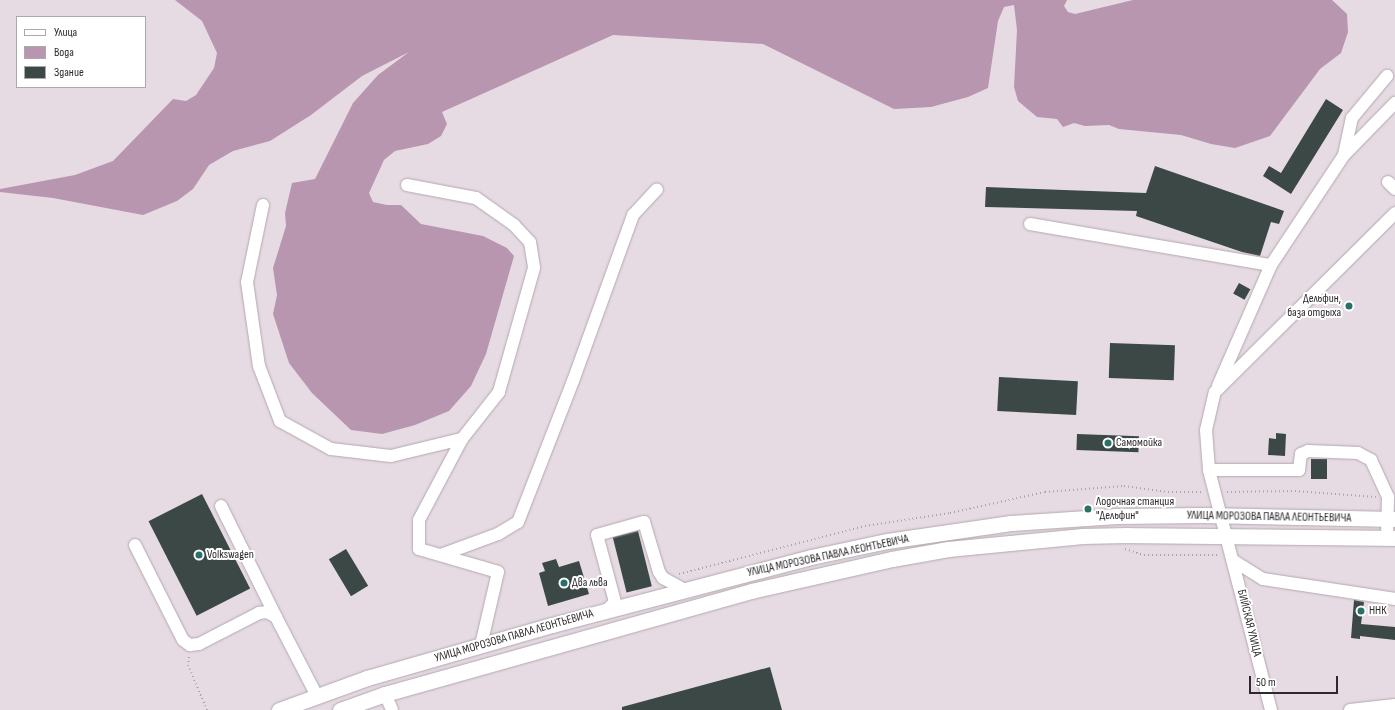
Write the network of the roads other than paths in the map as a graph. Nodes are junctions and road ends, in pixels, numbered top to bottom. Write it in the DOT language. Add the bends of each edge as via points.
graph roads {
  1 [pos="1387,76"];
  2 [pos="1395,103"];
  3 [pos="1344,155"];
  4 [pos="407,185"];
  5 [pos="657,189"];
  6 [pos="263,205"];
  7 [pos="1395,213"];
  8 [pos="1030,224"];
  9 [pos="1271,265"];
  10 [pos="1215,392"];
  11 [pos="462,439"];
  12 [pos="1209,470"];
  13 [pos="221,506"];
  14 [pos="1220,515"];
  15 [pos="1391,519"];
  16 [pos="1225,536"];
  17 [pos="1391,538"];
  18 [pos="136,545"];
  19 [pos="441,555"];
  20 [pos="1234,560"];
  21 [pos="685,590"];
  22 [pos="1395,599"];
  23 [pos="607,610"];
  24 [pos="276,617"];
  25 [pos="481,645"];
  26 [pos="385,694"];
  27 [pos="317,696"];
  28 [pos="1395,705"];
  29 [pos="279,710"];
  30 [pos="340,710"];
  31 [pos="392,710"];
  32 [pos="1271,710"];
  33 [pos="1350,710"];
  1 -- 3 [label="street" via="1352,118"];
  2 -- 3 [label="street"];
  3 -- 9 [label="street, БИЙСКАЯ УЛИЦА"];
  4 -- 11 [label="street" via="476,198 514,225 530,242 534,268 499,392"];
  5 -- 19 [label="street" via="633,215 573,381 518,522 498,534"];
  6 -- 11 [label="street" via="247,282 259,366 280,421 331,449 391,456"];
  7 -- 10 [label="street"];
  8 -- 9 [label="street"];
  9 -- 10 [label="street, БИЙСКАЯ УЛИЦА"];
  10 -- 12 [label="street, БИЙСКАЯ УЛИЦА" via="1206,430"];
  11 -- 19 [label="street" via="419,520 419,549"];
  12 -- 14 [label="street, БИЙСКАЯ УЛИЦА"];
  12 -- 15 [label="street" via="1299,470 1301,454 1308,451 1358,453 1371,460 1381,478 1388,497"];
  13 -- 24 [label="street"];
  14 -- 15 [label="main road, УЛИЦА МОРОЗОВА ПАВЛА ЛЕОНТЬЕВИЧА"];
  14 -- 16 [label="street, БИЙСКАЯ УЛИЦА"];
  14 -- 21 [label="main road, УЛИЦА МОРОЗОВА ПАВЛА ЛЕОНТЬЕВИЧА" via="1117,516 971,528 844,550"];
  15 -- 17 [label="street"];
  16 -- 17 [label="main road, УЛИЦА МОРОЗОВА ПАВЛА ЛЕОНТЬЕВИЧА"];
  16 -- 20 [label="street, БИЙСКАЯ УЛИЦА"];
  16 -- 26 [label="main road, УЛИЦА МОРОЗОВА ПАВЛА ЛЕОНТЬЕВИЧА" via="1082,536 948,549 892,559 751,591"];
  18 -- 24 [label="street" via="183,640 190,645 199,644 259,613 267,612"];
  19 -- 25 [label="street" via="498,572"];
  20 -- 22 [label="street" via="1263,579"];
  20 -- 32 [label="street, БИЙСКАЯ УЛИЦА"];
  21 -- 23 [label="main road, УЛИЦА МОРОЗОВА ПАВЛА ЛЕОНТЬЕВИЧА"];
  21 -- 23 [label="street" via="662,578 644,522 597,535 615,602"];
  23 -- 25 [label="main road, УЛИЦА МОРОЗОВА ПАВЛА ЛЕОНТЬЕВИЧА"];
  24 -- 27 [label="street"];
  25 -- 27 [label="main road, УЛИЦА МОРОЗОВА ПАВЛА ЛЕОНТЬЕВИЧА" via="367,678"];
  26 -- 30 [label="main road, УЛИЦА МОРОЗОВА ПАВЛА ЛЕОНТЬЕВИЧА"];
  26 -- 31 [label="street"];
  27 -- 29 [label="main road, УЛИЦА МОРОЗОВА ПАВЛА ЛЕОНТЬЕВИЧА"];
  28 -- 33 [label="street"];
}
